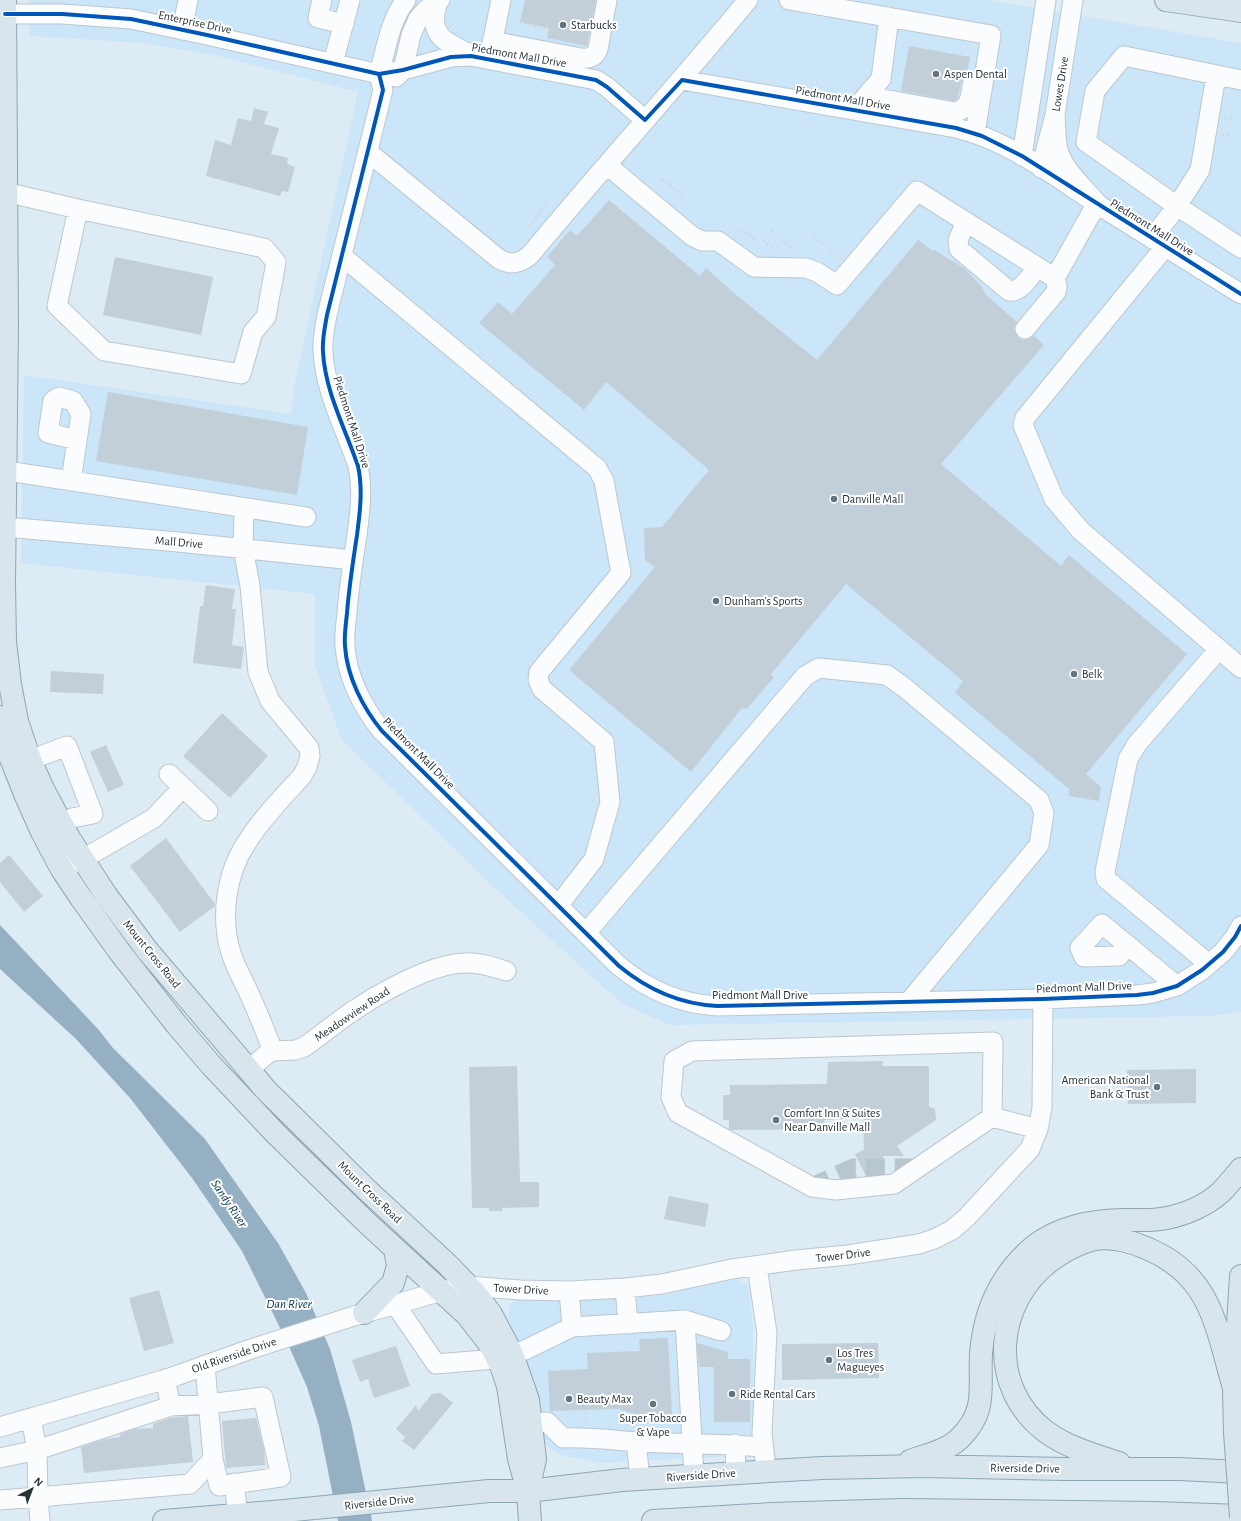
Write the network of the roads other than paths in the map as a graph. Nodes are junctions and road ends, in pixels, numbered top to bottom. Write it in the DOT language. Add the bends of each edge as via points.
graph roads {
  1 [pos="188,0"];
  2 [pos="322,0"];
  3 [pos="350,0"];
  4 [pos="406,0"];
  5 [pos="501,0"];
  6 [pos="607,0"];
  7 [pos="748,0"];
  8 [pos="789,0"];
  9 [pos="1046,0"];
  10 [pos="1073,0"];
  11 [pos="1166,0"];
  12 [pos="439,1"];
  13 [pos="5,7"];
  14 [pos="70,7"];
  15 [pos="1241,11"];
  16 [pos="889,17"];
  17 [pos="344,24"];
  18 [pos="182,30"];
  19 [pos="981,33"];
  20 [pos="486,52"];
  21 [pos="333,63"];
  22 [pos="403,70"];
  23 [pos="1216,76"];
  24 [pos="682,80"];
  25 [pos="1241,80"];
  26 [pos="381,82"];
  27 [pos="866,96"];
  28 [pos="854,110"];
  29 [pos="1055,115"];
  30 [pos="645,120"];
  31 [pos="975,133"];
  32 [pos="368,152"];
  33 [pos="1022,156"];
  34 [pos="607,165"];
  35 [pos="1041,168"];
  36 [pos="5,192"];
  37 [pos="1097,203"];
  38 [pos="1177,206"];
  39 [pos="78,209"];
  40 [pos="966,222"];
  41 [pos="1159,243"];
  42 [pos="1241,248"];
  43 [pos="342,256"];
  44 [pos="1037,267"];
  45 [pos="1055,278"];
  46 [pos="1241,294"];
  47 [pos="1025,329"];
  48 [pos="77,440"];
  49 [pos="2,470"];
  50 [pos="71,481"];
  51 [pos="244,508"];
  52 [pos="306,518"];
  53 [pos="5,527"];
  54 [pos="243,548"];
  55 [pos="353,560"];
  56 [pos="2,584"];
  57 [pos="1219,649"];
  58 [pos="1241,668"];
  59 [pos="5,715"];
  60 [pos="22,763"];
  61 [pos="168,774"];
  62 [pos="183,787"];
  63 [pos="208,810"];
  64 [pos="62,824"];
  65 [pos="42,832"];
  66 [pos="83,859"];
  67 [pos="62,868"];
  68 [pos="558,906"];
  69 [pos="1241,926"];
  70 [pos="586,933"];
  71 [pos="1128,945"];
  72 [pos="1209,964"];
  73 [pos="506,971"];
  74 [pos="1177,986"];
  75 [pos="1043,999"];
  76 [pos="908,1003"];
  77 [pos="273,1051"];
  78 [pos="249,1070"];
  79 [pos="992,1117"];
  80 [pos="1038,1129"];
  81 [pos="1241,1169"];
  82 [pos="395,1249"];
  83 [pos="757,1266"];
  84 [pos="1241,1276"];
  85 [pos="468,1286"];
  86 [pos="625,1288"];
  87 [pos="569,1290"];
  88 [pos="442,1291"];
  89 [pos="395,1304"];
  90 [pos="359,1315"];
  91 [pos="686,1320"];
  92 [pos="628,1324"];
  93 [pos="572,1327"];
  94 [pos="721,1331"];
  95 [pos="504,1356"];
  96 [pos="205,1365"];
  97 [pos="165,1379"];
  98 [pos="1234,1388"];
  99 [pos="209,1404"];
  100 [pos="171,1406"];
  101 [pos="31,1418"];
  102 [pos="522,1424"];
  103 [pos="0,1427"];
  104 [pos="636,1442"];
  105 [pos="692,1443"];
  106 [pos="735,1444"];
  107 [pos="763,1447"];
  108 [pos="37,1450"];
  109 [pos="0,1458"];
  110 [pos="213,1459"];
  111 [pos="898,1466"];
  112 [pos="1148,1469"];
  113 [pos="766,1471"];
  114 [pos="1241,1472"];
  115 [pos="736,1473"];
  116 [pos="694,1476"];
  117 [pos="640,1479"];
  118 [pos="234,1484"];
  119 [pos="528,1491"];
  120 [pos="38,1497"];
  121 [pos="0,1500"];
  122 [pos="828,1512"];
  123 [pos="1155,1514"];
  124 [pos="238,1515"];
  125 [pos="1241,1517"];
  126 [pos="40,1521"];
  127 [pos="164,1521"];
  128 [pos="530,1521"];
  129 [pos="653,1521"];
  130 [pos="879,1521"];
  131 [pos="1132,1521"];
  1 -- 18 [label="street"];
  2 -- 17 [label="street" via="318,18"];
  3 -- 17 [label="street"];
  4 -- 26 [label="street" via="393,26"];
  5 -- 20 [label="street"];
  6 -- 20 [label="street" via="598,49 591,58"];
  7 -- 24 [label="street"];
  8 -- 16 [label="street"];
  9 -- 33 [label="street"];
  10 -- 29 [label="street, Lowes Drive"];
  11 -- 15 [label="main road"];
  12 -- 20 [label="street" via="434,22 439,35 446,42"];
  12 -- 22 [label="street" via="419,17 414,26"];
  13 -- 14 [label="street, Enterprise Drive"];
  13 -- 36 [label="main road, Mount Cross Road"];
  14 -- 18 [label="street, Enterprise Drive"];
  16 -- 19 [label="street"];
  16 -- 27 [label="street" via="881,79"];
  17 -- 21 [label="street"];
  18 -- 21 [label="street, Enterprise Drive"];
  19 -- 27 [label="street" via="970,100 968,105 960,110 955,112"];
  19 -- 31 [label="street" via="992,34"];
  20 -- 22 [label="street, Piedmont Mall Drive" via="451,57"];
  20 -- 30 [label="street, Piedmont Mall Drive" via="596,80"];
  21 -- 26 [label="street, Enterprise Drive"];
  22 -- 26 [label="street, Piedmont Mall Drive"];
  23 -- 25 [label="street"];
  23 -- 38 [label="street" via="1200,170"];
  23 -- 38 [label="street" via="1124,56 1095,91 1086,142"];
  24 -- 28 [label="street, Piedmont Mall Drive"];
  24 -- 30 [label="street"];
  26 -- 32 [label="street, Piedmont Mall Drive"];
  27 -- 28 [label="street"];
  28 -- 31 [label="street, Piedmont Mall Drive"];
  29 -- 35 [label="street, Lowes Drive"];
  29 -- 37 [label="street" via="1056,140 1060,154 1069,170"];
  30 -- 34 [label="street"];
  31 -- 33 [label="street, Piedmont Mall Drive"];
  32 -- 34 [label="street" via="499,259 511,263 521,262 531,254"];
  32 -- 43 [label="street, Piedmont Mall Drive"];
  33 -- 35 [label="street, Piedmont Mall Drive"];
  34 -- 40 [label="street" via="697,239 704,242 718,241 754,267 806,268 817,272 837,286 917,190"];
  35 -- 37 [label="street, Piedmont Mall Drive"];
  36 -- 39 [label="street"];
  36 -- 49 [label="main road, Mount Cross Road" via="7,326"];
  37 -- 41 [label="street, Piedmont Mall Drive"];
  37 -- 45 [label="street"];
  38 -- 41 [label="street"];
  38 -- 42 [label="street"];
  39 -- 39 [label="street" via="264,248 276,262 266,317 253,332 242,374 104,351 57,306"];
  40 -- 44 [label="street"];
  40 -- 44 [label="street" via="958,240 959,249 1009,291 1019,288"];
  41 -- 46 [label="street, Piedmont Mall Drive"];
  41 -- 57 [label="street" via="1025,418 1023,425 1054,499 1081,531"];
  43 -- 55 [label="street, Piedmont Mall Drive" via="327,315 323,352 330,388 360,473 360,506"];
  43 -- 68 [label="street" via="597,468 604,481 621,573 539,672 538,680 542,689 604,742 610,802 594,859"];
  44 -- 45 [label="street"];
  45 -- 47 [label="street" via="1056,292"];
  48 -- 50 [label="street"];
  49 -- 50 [label="street"];
  49 -- 53 [label="main road, Mount Cross Road"];
  50 -- 51 [label="street"];
  51 -- 52 [label="street"];
  51 -- 54 [label="street"];
  53 -- 54 [label="street, Mall Drive"];
  53 -- 56 [label="main road, Mount Cross Road"];
  54 -- 55 [label="street, Mall Drive"];
  54 -- 77 [label="street" via="250,586 258,672 270,701 307,743 310,752 302,776 244,847 232,875 226,905 231,954"];
  55 -- 68 [label="street, Piedmont Mall Drive" via="345,645 350,674 364,706 382,731"];
  56 -- 59 [label="main road, Mount Cross Road" via="10,684"];
  57 -- 58 [label="street"];
  57 -- 72 [label="street" via="1137,744 1128,759 1105,872 1106,879"];
  59 -- 60 [label="main road, Mount Cross Road" via="6,746"];
  60 -- 64 [label="main road, Mount Cross Road" via="44,791"];
  60 -- 64 [label="street" via="67,746 93,814 72,818"];
  60 -- 65 [label="main road, Mount Cross Road"];
  61 -- 62 [label="street"];
  62 -- 63 [label="street"];
  62 -- 66 [label="street" via="154,818"];
  64 -- 65 [label="street"];
  64 -- 66 [label="main road, Mount Cross Road"];
  65 -- 67 [label="main road, Mount Cross Road"];
  66 -- 67 [label="street"];
  66 -- 78 [label="main road, Mount Cross Road" via="106,896 148,950"];
  67 -- 82 [label="main road, Mount Cross Road" via="119,951 211,1065 276,1134"];
  68 -- 70 [label="street, Piedmont Mall Drive"];
  69 -- 72 [label="street, Piedmont Mall Drive" via="1230,943"];
  70 -- 76 [label="street, Piedmont Mall Drive" via="633,978 662,994 686,1002 728,1007"];
  70 -- 76 [label="street" via="805,676 819,668 887,675 1038,800 1044,813 1039,845"];
  71 -- 74 [label="street"];
  72 -- 74 [label="street, Piedmont Mall Drive"];
  73 -- 77 [label="street, Meadowview Road" via="488,965 447,965 394,986 355,1009 304,1047"];
  74 -- 75 [label="street, Piedmont Mall Drive" via="1137,995"];
  75 -- 76 [label="street, Piedmont Mall Drive"];
  75 -- 80 [label="street, Tower Drive" via="1043,1087"];
  77 -- 78 [label="street"];
  78 -- 85 [label="main road, Mount Cross Road" via="366,1190"];
  79 -- 79 [label="street" via="894,1184 836,1190 812,1187 678,1113 671,1097 674,1061 692,1051 993,1042"];
  79 -- 80 [label="street"];
  80 -- 83 [label="street, Tower Drive" via="1030,1149 967,1217 952,1230 934,1239 919,1244 848,1255"];
  81 -- 111 [label="main road" via="1221,1192 1188,1212 1168,1218 1097,1222 1066,1229 1051,1235 1032,1248 1013,1268 991,1304 984,1329 981,1355 982,1396 971,1425 959,1439 946,1448"];
  82 -- 88 [label="main road, Mount Cross Road"];
  82 -- 90 [label="main road" via="398,1266 393,1283"];
  83 -- 86 [label="street, Tower Drive" via="662,1284"];
  83 -- 107 [label="street" via="767,1333"];
  84 -- 98 [label="main road"];
  85 -- 87 [label="street, Tower Drive"];
  85 -- 88 [label="street, Old Riverside Drive"];
  85 -- 95 [label="main road, Mount Cross Road" via="491,1314"];
  86 -- 87 [label="street, Tower Drive"];
  86 -- 92 [label="street"];
  87 -- 93 [label="street"];
  88 -- 89 [label="street, Old Riverside Drive"];
  88 -- 95 [label="main road, Mount Cross Road" via="467,1315 491,1346"];
  89 -- 90 [label="street, Old Riverside Drive"];
  89 -- 95 [label="street" via="436,1364"];
  90 -- 96 [label="street, Old Riverside Drive"];
  91 -- 92 [label="street"];
  91 -- 94 [label="street"];
  91 -- 105 [label="street"];
  92 -- 93 [label="street"];
  93 -- 95 [label="street" via="525,1350"];
  95 -- 102 [label="main road, Mount Cross Road" via="528,1400"];
  96 -- 97 [label="street, Old Riverside Drive"];
  96 -- 99 [label="street"];
  97 -- 100 [label="street"];
  97 -- 101 [label="street, Old Riverside Drive"];
  98 -- 112 [label="main road" via="1206,1300 1186,1274 1170,1260 1138,1244 1097,1239 1059,1254 1043,1267 1020,1296 1006,1330 1006,1365 1019,1401 1030,1417 1056,1439 1084,1451"];
  98 -- 125 [label="main road, bridge"];
  99 -- 100 [label="street"];
  99 -- 110 [label="street"];
  99 -- 118 [label="street" via="263,1397 281,1477"];
  100 -- 108 [label="street"];
  101 -- 103 [label="street, Old Riverside Drive"];
  101 -- 108 [label="street"];
  102 -- 104 [label="street" via="547,1422 564,1438 586,1437"];
  102 -- 119 [label="main road, Mount Cross Road" via="535,1459"];
  104 -- 105 [label="street"];
  104 -- 117 [label="street"];
  105 -- 106 [label="street"];
  105 -- 116 [label="street"];
  106 -- 107 [label="street"];
  106 -- 115 [label="street"];
  107 -- 113 [label="street"];
  108 -- 109 [label="street"];
  108 -- 120 [label="street"];
  110 -- 118 [label="street" via="218,1486"];
  110 -- 120 [label="street" via="190,1484"];
  111 -- 112 [label="main road, Riverside Drive"];
  111 -- 113 [label="main road, Riverside Drive"];
  112 -- 114 [label="main road, Riverside Drive"];
  113 -- 115 [label="main road, Riverside Drive"];
  115 -- 116 [label="main road, Riverside Drive"];
  116 -- 117 [label="main road, Riverside Drive"];
  117 -- 119 [label="main road, Riverside Drive"];
  118 -- 124 [label="street"];
  119 -- 124 [label="main road, Riverside Drive" via="490,1491"];
  119 -- 128 [label="main road, Mount Cross Road"];
  120 -- 121 [label="street"];
  120 -- 126 [label="street"];
  122 -- 123 [label="main road" via="902,1510"];
  122 -- 129 [label="main road"];
  122 -- 130 [label="main road"];
  123 -- 125 [label="main road"];
  123 -- 131 [label="main road"];
  124 -- 127 [label="main road, Riverside Drive"];
}
